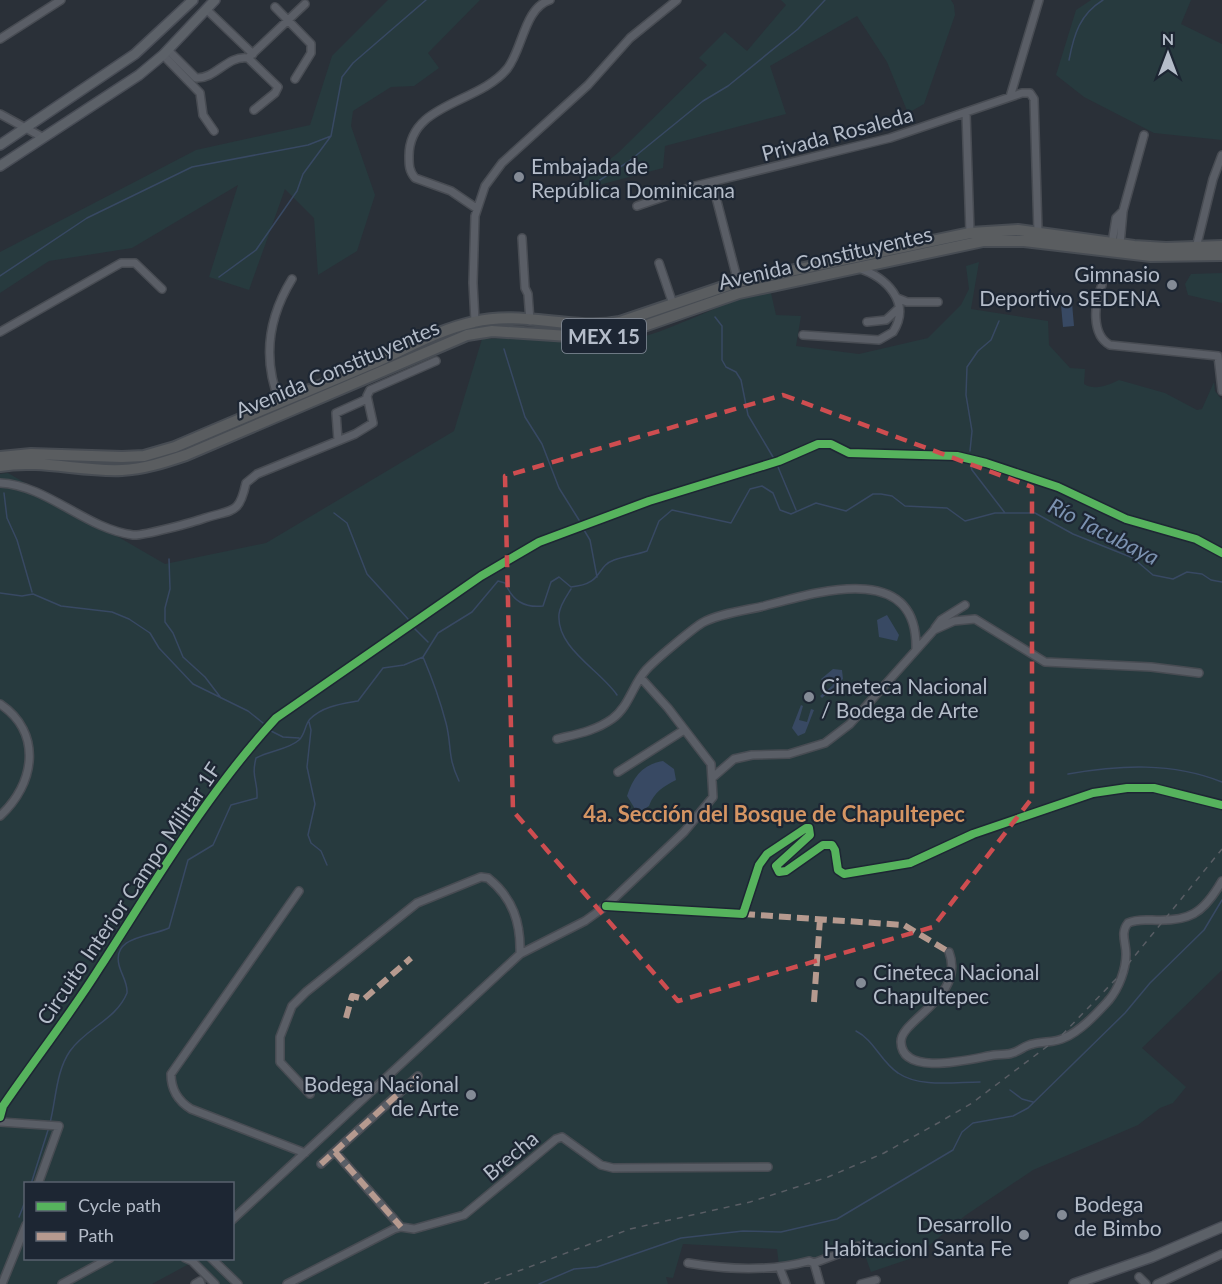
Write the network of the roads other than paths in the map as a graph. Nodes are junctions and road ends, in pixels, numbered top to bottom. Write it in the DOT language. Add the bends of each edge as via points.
graph roads {
  1 [pos="61,0"];
  2 [pos="193,0"];
  3 [pos="215,0"];
  4 [pos="550,0"];
  5 [pos="677,0"];
  6 [pos="1039,0"];
  7 [pos="305,4"];
  8 [pos="275,7"];
  9 [pos="206,9"];
  10 [pos="288,20"];
  11 [pos="0,39"];
  12 [pos="165,53"];
  13 [pos="251,56"];
  14 [pos="295,79"];
  15 [pos="1010,97"];
  16 [pos="254,110"];
  17 [pos="966,112"];
  18 [pos="0,114"];
  19 [pos="26,128"];
  20 [pos="214,131"];
  21 [pos="1144,135"];
  22 [pos="42,137"];
  23 [pos="0,146"];
  24 [pos="1222,155"];
  25 [pos="0,166"];
  26 [pos="712,182"];
  27 [pos="637,206"];
  28 [pos="476,208"];
  29 [pos="1038,232"];
  30 [pos="969,233"];
  31 [pos="522,238"];
  32 [pos="1116,244"];
  33 [pos="1222,246"];
  34 [pos="1196,248"];
  35 [pos="1222,255"];
  36 [pos="885,261"];
  37 [pos="659,263"];
  38 [pos="855,268"];
  39 [pos="292,279"];
  40 [pos="883,280"];
  41 [pos="738,282"];
  42 [pos="1102,285"];
  43 [pos="162,289"];
  44 [pos="897,298"];
  45 [pos="938,302"];
  46 [pos="673,304"];
  47 [pos="899,308"];
  48 [pos="475,321"];
  49 [pos="530,321"];
  50 [pos="867,322"];
  51 [pos="0,332"];
  52 [pos="803,335"];
  53 [pos="436,361"];
  54 [pos="1222,391"];
  55 [pos="367,399"];
  56 [pos="279,403"];
  57 [pos="338,440"];
  58 [pos="0,457"];
  59 [pos="0,466"];
  60 [pos="0,483"];
  61 [pos="1222,553"];
  62 [pos="965,605"];
  63 [pos="934,630"];
  64 [pos="916,649"];
  65 [pos="1199,673"];
  66 [pos="641,678"];
  67 [pos="0,704"];
  68 [pos="684,730"];
  69 [pos="557,739"];
  70 [pos="618,772"];
  71 [pos="712,778"];
  72 [pos="1222,805"];
  73 [pos="0,816"];
  74 [pos="1222,881"];
  75 [pos="299,891"];
  76 [pos="606,906"];
  77 [pos="949,952"];
  78 [pos="520,954"];
  79 [pos="418,1077"];
  80 [pos="310,1094"];
  81 [pos="0,1117"];
  82 [pos="0,1122"];
  83 [pos="334,1152"];
  84 [pos="306,1153"];
  85 [pos="321,1164"];
  86 [pos="768,1167"];
  87 [pos="39,1182"];
  88 [pos="234,1218"];
  89 [pos="401,1227"];
  90 [pos="1222,1227"];
  91 [pos="24,1231"];
  92 [pos="859,1246"];
  93 [pos="1222,1254"];
  94 [pos="106,1260"];
  95 [pos="190,1260"];
  96 [pos="213,1260"];
  97 [pos="688,1263"];
  98 [pos="814,1263"];
  99 [pos="780,1269"];
  100 [pos="1139,1277"];
  101 [pos="876,1280"];
  102 [pos="2,1284"];
  103 [pos="62,1284"];
  104 [pos="214,1284"];
  105 [pos="238,1284"];
  106 [pos="287,1284"];
  107 [pos="786,1284"];
  108 [pos="820,1284"];
  109 [pos="861,1284"];
  110 [pos="1074,1284"];
  111 [pos="1146,1284"];
  112 [pos="1157,1284"];
  1 -- 11 [label="street"];
  2 -- 19 [label="main road" via="135,54"];
  3 -- 9 [label="main road"];
  4 -- 28 [label="street" via="532,15 507,69 480,90 431,116 411,134 409,165 415,178 451,191"];
  5 -- 28 [label="street" via="630,39 588,85 502,163 484,186"];
  6 -- 15 [label="street"];
  7 -- 10 [label="street"];
  8 -- 10 [label="street"];
  9 -- 12 [label="main road"];
  9 -- 13 [label="street"];
  10 -- 13 [label="street"];
  10 -- 14 [label="street" via="309,40 312,49"];
  12 -- 13 [label="street" via="196,78 232,60"];
  12 -- 20 [label="street" via="200,93 203,115"];
  12 -- 22 [label="main road" via="139,75"];
  13 -- 16 [label="street" via="278,87"];
  15 -- 17 [label="street, Privada Rosaleda"];
  15 -- 29 [label="street, Privada Rosaleda" via="1030,93 1034,99"];
  17 -- 26 [label="street, Privada Rosaleda" via="890,138"];
  17 -- 30 [label="street"];
  18 -- 19 [label="street"];
  19 -- 22 [label="street"];
  19 -- 23 [label="main road"];
  21 -- 32 [label="street"];
  22 -- 25 [label="main road"];
  24 -- 34 [label="street"];
  26 -- 27 [label="street, Privada Rosaleda"];
  26 -- 41 [label="street"];
  28 -- 48 [label="street"];
  29 -- 30 [label="highway, Avenida Constituyentes / MEX 15"];
  29 -- 32 [label="highway, Avenida Constituyentes / MEX 15"];
  30 -- 41 [label="highway, Avenida Constituyentes / MEX 15"];
  31 -- 49 [label="street"];
  32 -- 34 [label="highway, Avenida Constituyentes / MEX 15"];
  33 -- 34 [label="highway, Avenida Constituyentes / MEX 15"];
  35 -- 36 [label="highway, Avenida Constituyentes / MEX 15" via="1151,256 995,240"];
  36 -- 38 [label="highway, Avenida Constituyentes / MEX 15"];
  36 -- 40 [label="street"];
  37 -- 46 [label="street"];
  38 -- 40 [label="street"];
  38 -- 59 [label="highway, Avenida Constituyentes / MEX 15" via="739,293 621,334 584,337 492,331 466,335 186,455 148,467 114,470 35,463"];
  39 -- 56 [label="street" via="273,318 269,344"];
  40 -- 44 [label="street"];
  41 -- 46 [label="highway, Avenida Constituyentes / MEX 15"];
  42 -- 54 [label="street" via="1097,319 1102,340 1110,345 1218,356"];
  43 -- 51 [label="street" via="135,263 121,263"];
  44 -- 45 [label="street" via="907,302"];
  44 -- 47 [label="street"];
  46 -- 49 [label="highway, Avenida Constituyentes / MEX 15" via="601,326"];
  47 -- 50 [label="street" via="886,320"];
  47 -- 52 [label="street" via="895,329 879,340"];
  48 -- 49 [label="highway, Avenida Constituyentes / MEX 15"];
  48 -- 56 [label="highway, Avenida Constituyentes / MEX 15"];
  53 -- 55 [label="street" via="370,390"];
  55 -- 57 [label="street" via="336,413"];
  55 -- 57 [label="street" via="373,423"];
  56 -- 58 [label="highway, Avenida Constituyentes / MEX 15" via="144,456"];
  57 -- 60 [label="street" via="257,474 246,483 243,500 236,509 135,535 24,488"];
  61 -- 81 [label="street, Circuito Interior Campo Militar 1F" via="1196,539 1126,519 1058,487 986,463 957,456 849,453 831,444 818,444 779,461 649,501 539,542 481,576 276,718 253,742 178,844 98,970 3,1106"];
  62 -- 63 [label="street" via="941,620"];
  63 -- 64 [label="street"];
  63 -- 65 [label="street" via="954,621 975,619 1045,662"];
  64 -- 66 [label="street" via="911,618 890,594 863,589 821,591 703,622"];
  64 -- 71 [label="street" via="850,724 825,743 789,754 734,759"];
  66 -- 68 [label="street"];
  66 -- 69 [label="street" via="614,717 592,730"];
  67 -- 73 [label="street" via="23,725 28,754 24,788"];
  68 -- 70 [label="street"];
  68 -- 71 [label="street" via="711,764"];
  71 -- 76 [label="street" via="713,797 684,832"];
  72 -- 76 [label="street" via="1154,788 1093,793 973,834 910,863 844,874 838,870 832,845 823,845 779,872 776,866 781,859 810,835 809,828 803,828 767,854 759,865 743,914"];
  74 -- 77 [label="street" via="1189,918 1128,923 1124,932 1125,961 1110,998 1068,1036 1031,1044 1011,1054 940,1063 910,1059 905,1053 901,1042 904,1031 932,1008 946,986"];
  75 -- 84 [label="street" via="171,1074 171,1082 179,1101 191,1109"];
  76 -- 78 [label="street"];
  78 -- 80 [label="street" via="521,935 513,908 488,878 417,903 292,1006 279,1037 280,1062"];
  78 -- 84 [label="street"];
  79 -- 83 [label="street"];
  82 -- 87 [label="street" via="59,1126"];
  83 -- 85 [label="street"];
  83 -- 89 [label="street"];
  84 -- 88 [label="street"];
  86 -- 89 [label="street, Brecha" via="613,1168 601,1165 562,1137 464,1215 414,1229"];
  89 -- 106 [label="street, Brecha"];
  90 -- 110 [label="main road"];
  91 -- 102 [label="street"];
  92 -- 98 [label="street"];
  93 -- 112 [label="street"];
  94 -- 103 [label="street"];
  95 -- 104 [label="street"];
  96 -- 105 [label="street"];
  97 -- 99 [label="street"];
  98 -- 99 [label="street"];
  98 -- 108 [label="street"];
  99 -- 107 [label="street"];
  100 -- 111 [label="street"];
  101 -- 109 [label="street"];
}
